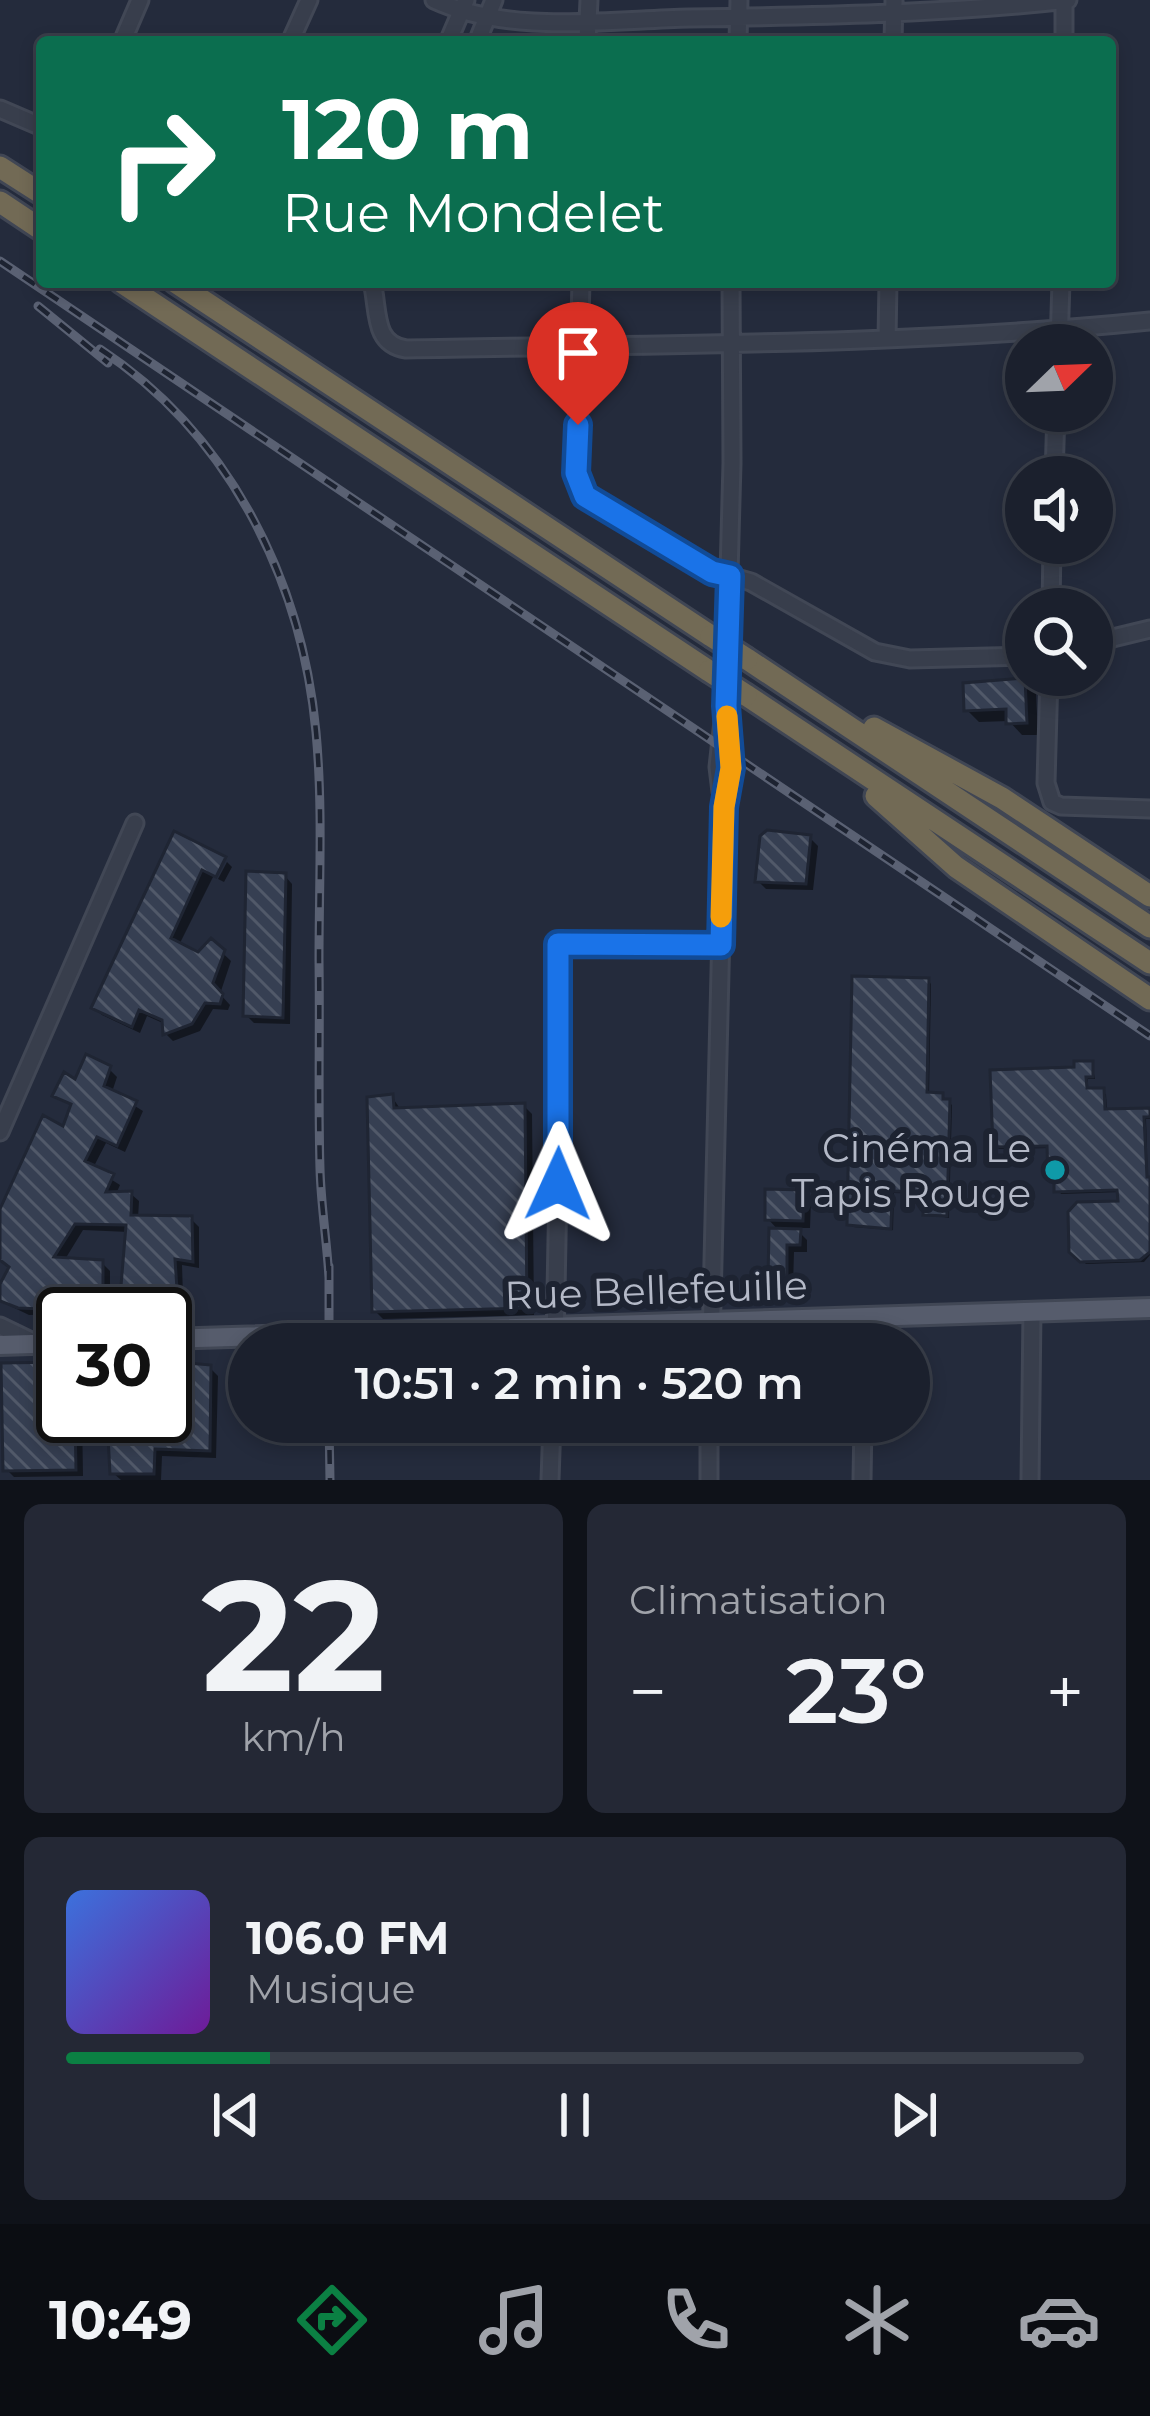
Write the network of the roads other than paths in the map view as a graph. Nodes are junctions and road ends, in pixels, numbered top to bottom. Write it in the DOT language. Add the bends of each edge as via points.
graph roads {
  1 [pos="140,0"];
  2 [pos="310,0"];
  3 [pos="434,0"];
  4 [pos="494,0"];
  5 [pos="589,0"];
  6 [pos="1066,0"];
  7 [pos="462,6"];
  8 [pos="894,6"];
  9 [pos="739,9"];
  10 [pos="484,18"];
  11 [pos="588,21"];
  12 [pos="125,36"];
  13 [pos="293,36"];
  14 [pos="450,36"];
  15 [pos="478,36"];
  16 [pos="587,36"];
  17 [pos="893,36"];
  18 [pos="1064,36"];
  19 [pos="0,109"];
  20 [pos="36,125"];
  21 [pos="0,167"];
  22 [pos="36,190"];
  23 [pos="0,202"];
  24 [pos="36,226"];
  25 [pos="130,288"];
  26 [pos="184,288"];
  27 [pos="372,288"];
  28 [pos="581,288"];
  29 [pos="731,288"];
  30 [pos="888,288"];
  31 [pos="1060,288"];
  32 [pos="1150,321"];
  33 [pos="1060,324"];
  34 [pos="1113,328"];
  35 [pos="1005,338"];
  36 [pos="886,339"];
  37 [pos="729,342"];
  38 [pos="580,344"];
  39 [pos="730,576"];
  40 [pos="1150,628"];
  41 [pos="1113,638"];
  42 [pos="1005,657"];
  43 [pos="747,659"];
  44 [pos="1048,696"];
  45 [pos="736,701"];
  46 [pos="812,740"];
  47 [pos="1150,808"];
  48 [pos="135,823"];
  49 [pos="1150,896"];
  50 [pos="1150,927"];
  51 [pos="721,945"];
  52 [pos="1150,963"];
  53 [pos="1150,999"];
  54 [pos="0,1132"];
  55 [pos="1150,1308"];
  56 [pos="1032,1311"];
  57 [pos="865,1316"];
  58 [pos="712,1321"];
  59 [pos="555,1323"];
  60 [pos="690,1323"];
  61 [pos="865,1323"];
  62 [pos="0,1325"];
  63 [pos="228,1338"];
  64 [pos="192,1339"];
  65 [pos="36,1344"];
  66 [pos="0,1345"];
  67 [pos="551,1443"];
  68 [pos="710,1443"];
  69 [pos="863,1443"];
  70 [pos="550,1480"];
  71 [pos="709,1480"];
  72 [pos="862,1480"];
  73 [pos="1030,1480"];
  1 -- 12 [label="street"];
  2 -- 13 [label="street"];
  3 -- 7 [label="street"];
  4 -- 10 [label="street"];
  5 -- 11 [label="street"];
  6 -- 8 [label="street"];
  6 -- 18 [label="street"];
  7 -- 10 [label="street"];
  7 -- 14 [label="street"];
  8 -- 9 [label="street"];
  8 -- 17 [label="street"];
  9 -- 11 [label="street"];
  10 -- 11 [label="street"];
  10 -- 15 [label="street"];
  11 -- 16 [label="street"];
  19 -- 20 [label="street"];
  21 -- 22 [label="highway"];
  23 -- 24 [label="highway"];
  25 -- 45 [label="highway, bridge" via="709,671"];
  26 -- 43 [label="highway, bridge"];
  27 -- 38 [label="street" via="381,334 397,348"];
  28 -- 38 [label="street"];
  29 -- 37 [label="street"];
  30 -- 36 [label="street"];
  31 -- 33 [label="street"];
  32 -- 34 [label="street"];
  35 -- 36 [label="street"];
  36 -- 37 [label="street"];
  37 -- 38 [label="street"];
  37 -- 39 [label="street"];
  38 -- 39 [label="street" via="580,489"];
  39 -- 42 [label="street" via="882,654"];
  39 -- 45 [label="street"];
  40 -- 41 [label="street"];
  43 -- 49 [label="highway" via="1002,798"];
  43 -- 50 [label="highway"];
  44 -- 47 [label="street" via="1046,783 1054,804"];
  45 -- 46 [label="highway"];
  45 -- 51 [label="street"];
  46 -- 52 [label="highway"];
  46 -- 53 [label="highway" via="956,867"];
  48 -- 54 [label="street"];
  51 -- 58 [label="street"];
  51 -- 59 [label="street" via="558,944"];
  55 -- 56 [label="main road, Rue Bellefeuille"];
  56 -- 57 [label="main road, Rue Bellefeuille"];
  56 -- 73 [label="street"];
  57 -- 58 [label="main road, Rue Bellefeuille"];
  57 -- 61 [label="street"];
  58 -- 60 [label="main road, Rue Bellefeuille"];
  62 -- 65 [label="street"];
  63 -- 64 [label="main road, Rue Bellefeuille"];
  65 -- 66 [label="main road"];
  67 -- 70 [label="street"];
  68 -- 71 [label="street"];
  69 -- 72 [label="street"];
}
